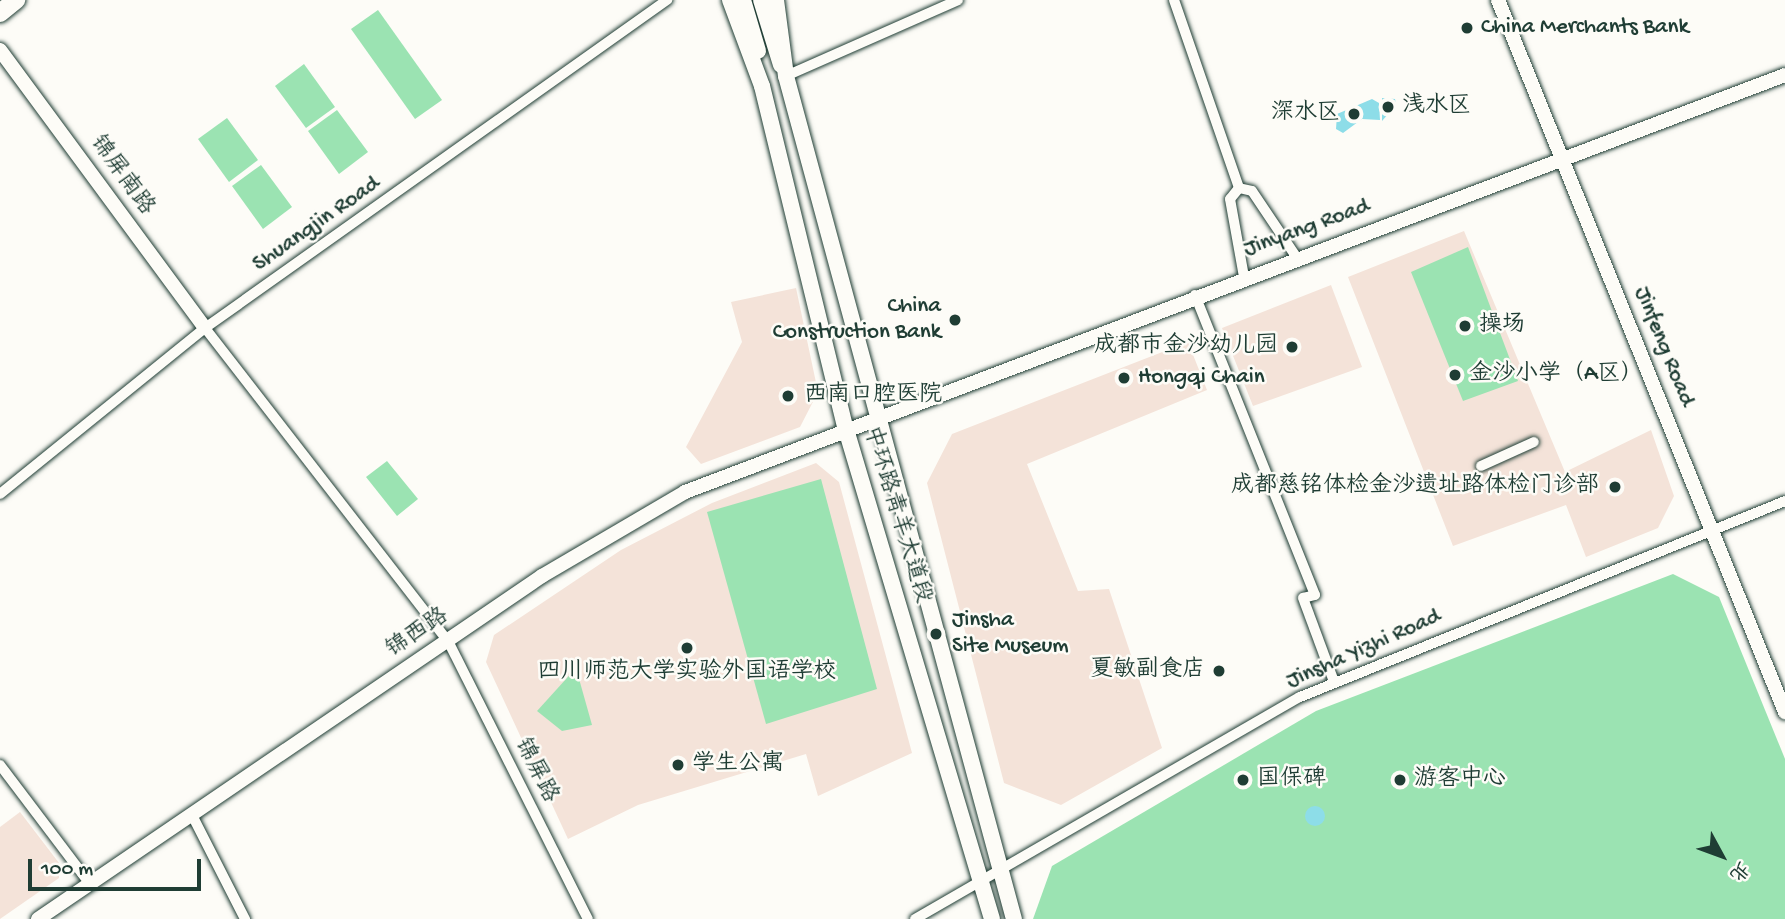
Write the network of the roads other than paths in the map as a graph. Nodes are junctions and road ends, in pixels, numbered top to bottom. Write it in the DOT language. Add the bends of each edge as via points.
graph roads {
  1 [pos="5,0"];
  2 [pos="16,0"];
  3 [pos="25,0"];
  4 [pos="667,0"];
  5 [pos="730,0"];
  6 [pos="743,0"];
  7 [pos="761,0"];
  8 [pos="776,0"];
  9 [pos="958,0"];
  10 [pos="1174,0"];
  11 [pos="1498,0"];
  12 [pos="0,3"];
  13 [pos="0,13"];
  14 [pos="0,22"];
  15 [pos="0,50"];
  16 [pos="1785,75"];
  17 [pos="786,76"];
  18 [pos="762,86"];
  19 [pos="1562,159"];
  20 [pos="1239,188"];
  21 [pos="1297,258"];
  22 [pos="1244,277"];
  23 [pos="1195,295"];
  24 [pos="205,328"];
  25 [pos="878,414"];
  26 [pos="845,426"];
  27 [pos="1534,442"];
  28 [pos="1480,466"];
  29 [pos="0,494"];
  30 [pos="1785,501"];
  31 [pos="1711,529"];
  32 [pos="448,641"];
  33 [pos="1334,682"];
  34 [pos="1785,712"];
  35 [pos="0,765"];
  36 [pos="192,816"];
  37 [pos="1000,869"];
  38 [pos="981,879"];
  39 [pos="90,884"];
  40 [pos="38,919"];
  41 [pos="245,919"];
  42 [pos="588,919"];
  43 [pos="915,919"];
  44 [pos="992,919"];
  45 [pos="1014,919"];
  1 -- 12 [label="main road"];
  2 -- 13 [label="highway"];
  3 -- 14 [label="street"];
  4 -- 24 [label="street, Shuangjin Road"];
  5 -- 18 [label="main road, 中环路青羊大道段"];
  6 -- 18 [label="main road"];
  7 -- 17 [label="main road"];
  8 -- 17 [label="main road, 中环路青羊大道段"];
  9 -- 17 [label="street"];
  10 -- 20 [label="street"];
  11 -- 19 [label="street, Jinfeng Road"];
  15 -- 24 [label="street, 锦屏南路"];
  16 -- 19 [label="street, Jinyang Road"];
  17 -- 25 [label="main road, 中环路青羊大道段"];
  18 -- 26 [label="main road, 中环路青羊大道段"];
  19 -- 21 [label="street, Jinyang Road"];
  19 -- 31 [label="street, Jinfeng Road"];
  20 -- 21 [label="street" via="1252,191"];
  20 -- 22 [label="street" via="1230,199"];
  21 -- 22 [label="street, Jinyang Road"];
  22 -- 23 [label="street, Jinyang Road"];
  23 -- 25 [label="street, Jinyang Road"];
  23 -- 33 [label="street" via="1315,595 1303,598"];
  24 -- 29 [label="street, Shuangjin Road"];
  24 -- 32 [label="street, 锦屏路"];
  25 -- 26 [label="street, Jinyang Road"];
  25 -- 37 [label="main road, 中环路青羊大道段"];
  26 -- 32 [label="street, 锦西路" via="685,492 542,576"];
  26 -- 38 [label="main road, 中环路青羊大道段"];
  27 -- 28 [label="street"];
  30 -- 31 [label="street, Jinsha Yizhi Road"];
  31 -- 33 [label="street, Jinsha Yizhi Road"];
  31 -- 34 [label="street, Jinfeng Road"];
  32 -- 36 [label="street, 锦西路"];
  32 -- 42 [label="street, 锦屏路"];
  33 -- 37 [label="street, Jinsha Yizhi Road"];
  35 -- 39 [label="street"];
  36 -- 39 [label="street, 锦西路"];
  36 -- 41 [label="street"];
  37 -- 38 [label="street, Jinsha Yizhi Road"];
  37 -- 45 [label="main road, 中环路青羊大道段"];
  38 -- 43 [label="street, Jinsha Yizhi Road"];
  38 -- 44 [label="main road, 中环路青羊大道段"];
  39 -- 40 [label="street, 锦西路"];
}
